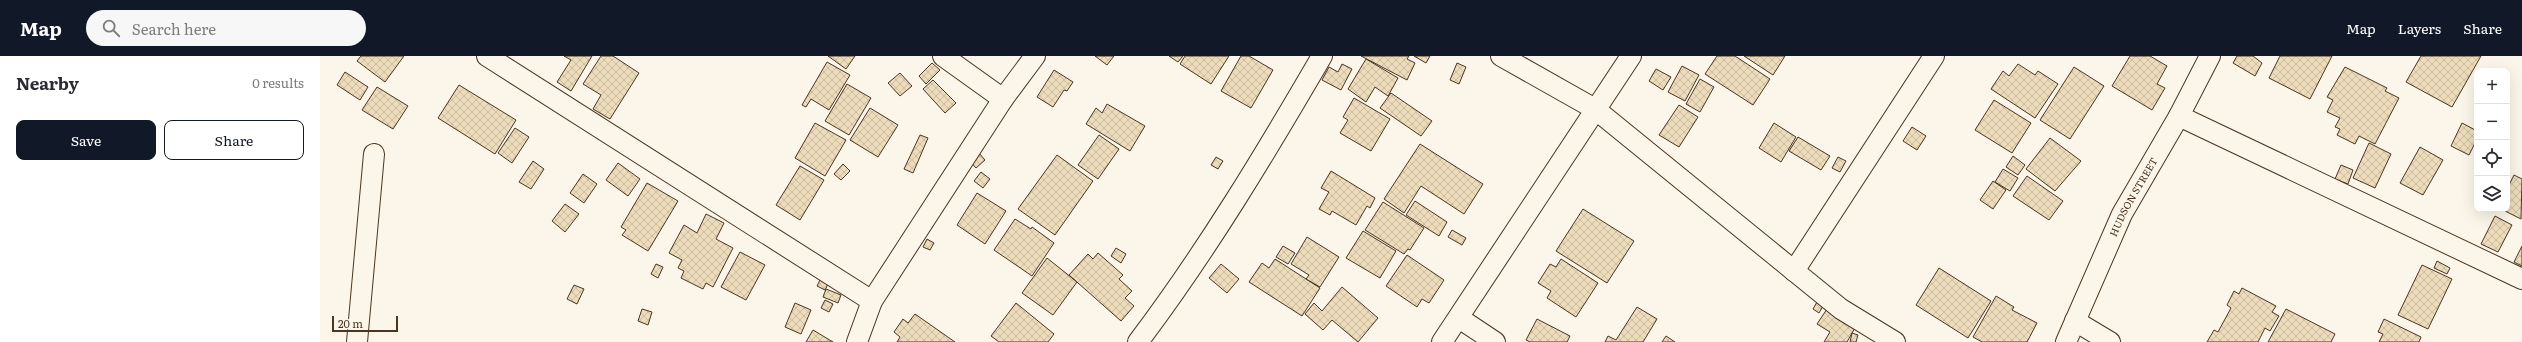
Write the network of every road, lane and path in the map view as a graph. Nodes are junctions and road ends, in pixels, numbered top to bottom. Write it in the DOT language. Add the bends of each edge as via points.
graph roads {
  1 [pos="487,56"];
  2 [pos="943,56"];
  3 [pos="1035,56"];
  4 [pos="1322,56"];
  5 [pos="1501,56"];
  6 [pos="1631,56"];
  7 [pos="1934,56"];
  8 [pos="2210,56"];
  9 [pos="1004,99"];
  10 [pos="1595,109"];
  11 [pos="2179,116"];
  12 [pos="374,154"];
  13 [pos="1794,270"];
  14 [pos="2522,279"];
  15 [pos="872,301"];
  16 [pos="1459,318"];
  17 [pos="2075,322"];
  18 [pos="357,342"];
  19 [pos="857,342"];
  20 [pos="1138,342"];
  21 [pos="1442,342"];
  22 [pos="1495,342"];
  23 [pos="1895,342"];
  24 [pos="2066,342"];
  25 [pos="2110,342"];
  1 -- 15 [label="street"];
  2 -- 9 [label="street"];
  3 -- 9 [label="street"];
  4 -- 20 [label="street" via="1268,149 1164,308"];
  5 -- 10 [label="street"];
  6 -- 10 [label="street"];
  7 -- 13 [label="street"];
  8 -- 11 [label="street, HUDSON STREET"];
  9 -- 15 [label="street"];
  10 -- 13 [label="street"];
  10 -- 16 [label="street"];
  11 -- 14 [label="street"];
  11 -- 17 [label="street, HUDSON STREET" via="2122,214"];
  12 -- 18 [label="street"];
  13 -- 23 [label="street" via="1841,309"];
  15 -- 19 [label="street"];
  16 -- 21 [label="street"];
  16 -- 22 [label="street"];
  17 -- 24 [label="street, HUDSON STREET"];
  17 -- 25 [label="street"];
}
